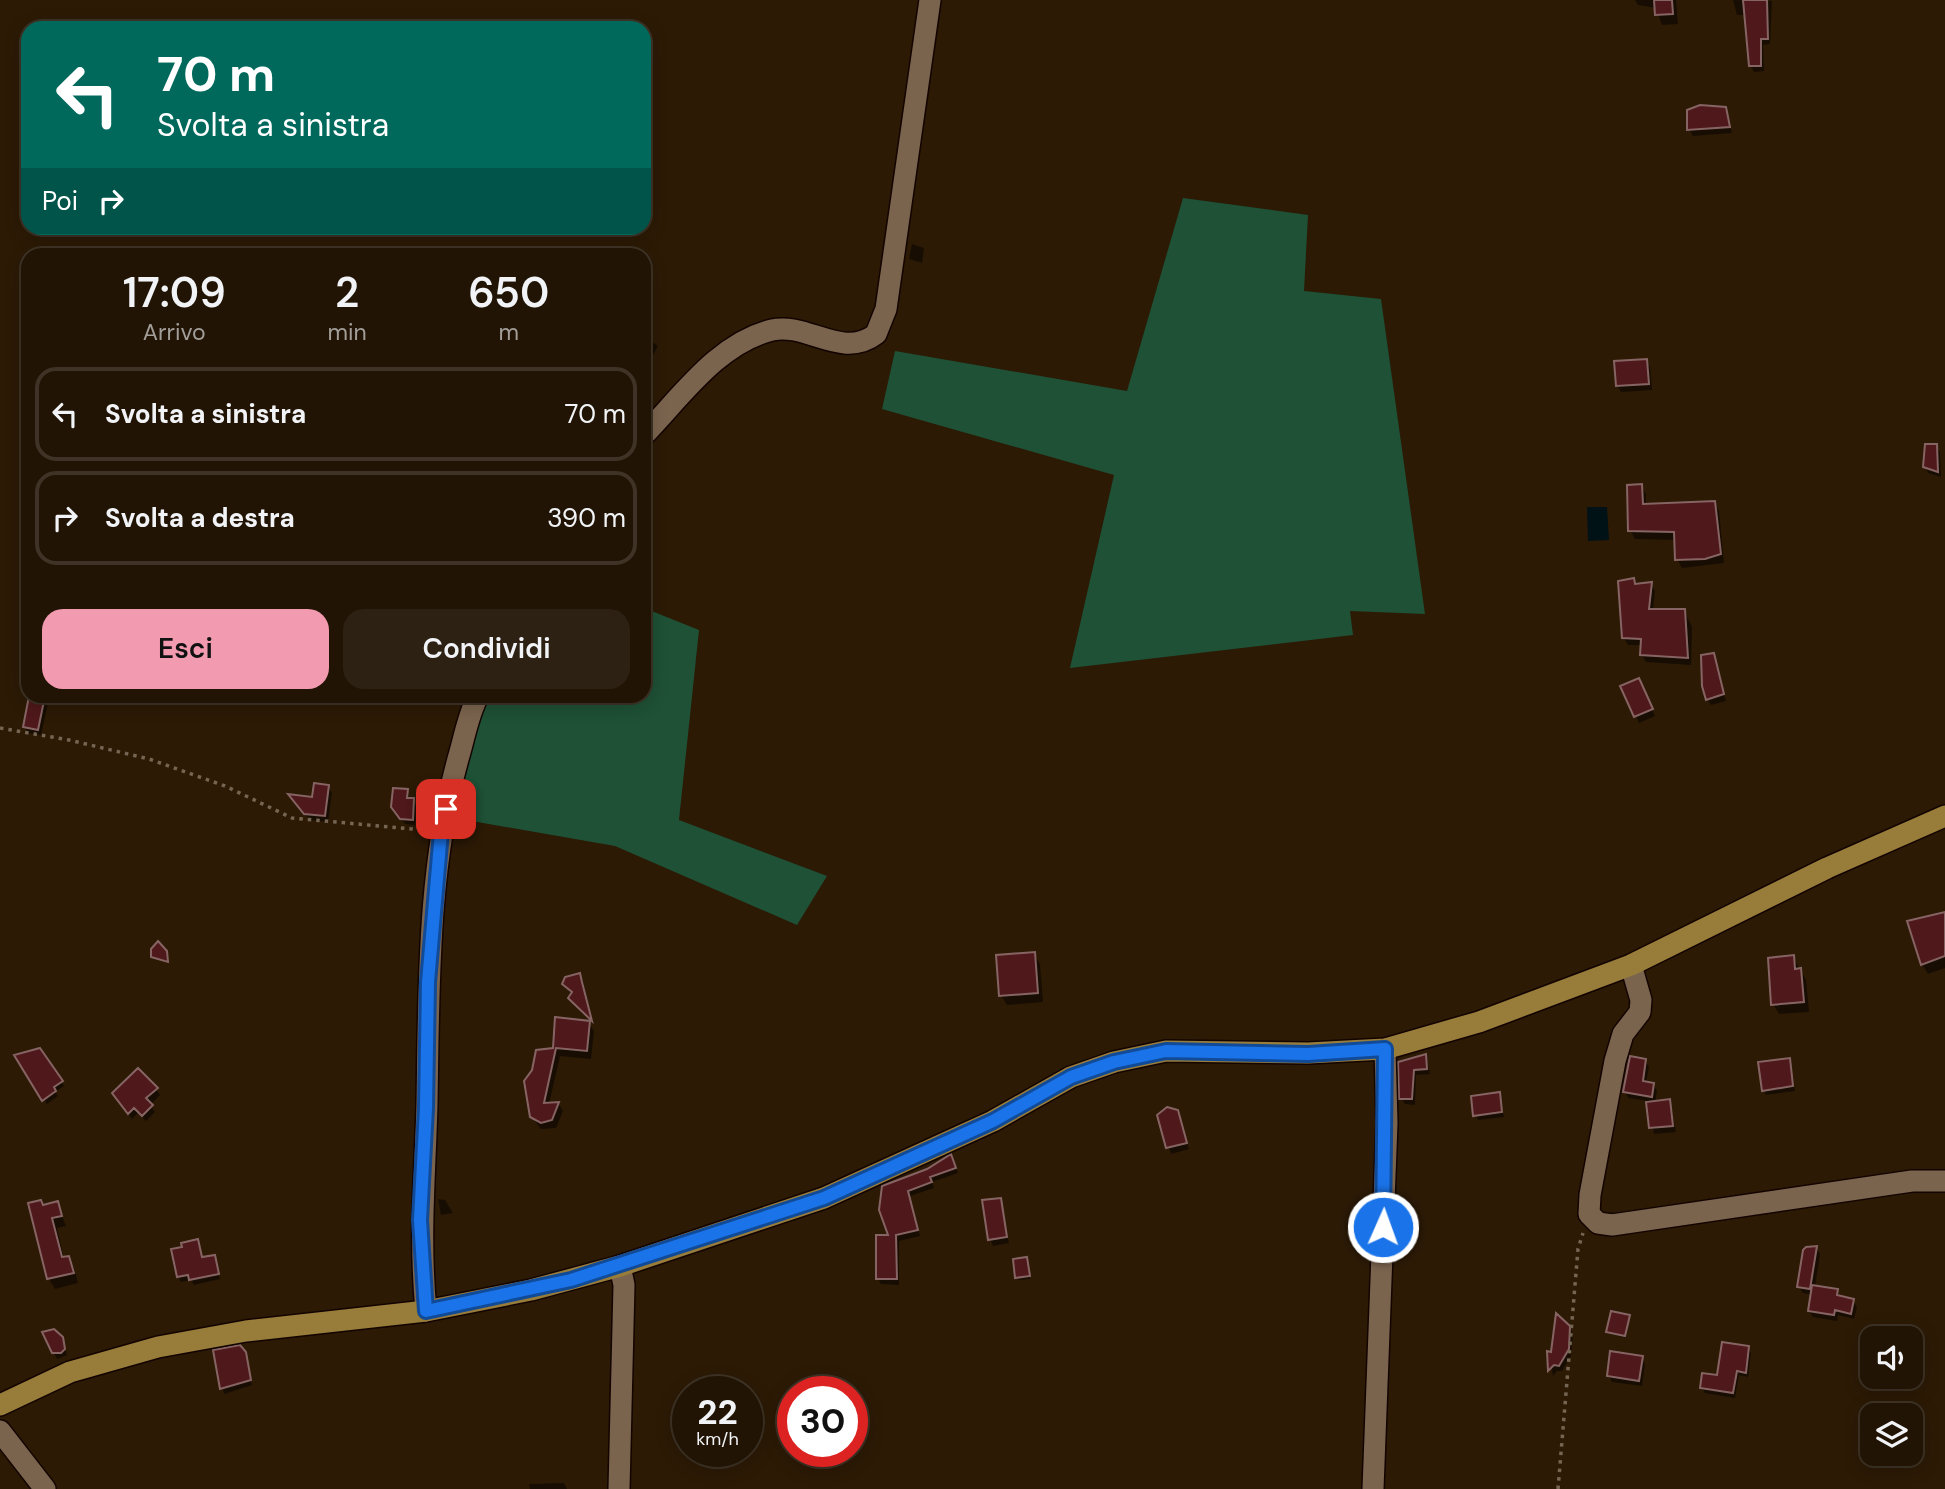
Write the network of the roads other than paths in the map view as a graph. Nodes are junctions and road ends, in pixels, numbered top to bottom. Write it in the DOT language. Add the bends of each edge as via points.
graph roads {
  1 [pos="930,0"];
  2 [pos="651,428"];
  3 [pos="476,703"];
  4 [pos="1945,816"];
  5 [pos="1630,965"];
  6 [pos="1385,1049"];
  7 [pos="1945,1181"];
  8 [pos="620,1266"];
  9 [pos="426,1311"];
  10 [pos="0,1405"];
  11 [pos="0,1431"];
  12 [pos="44,1489"];
  13 [pos="619,1489"];
  14 [pos="1373,1489"];
  1 -- 2 [label="street" via="886,309 876,334 854,344 775,329 746,340 710,367"];
  3 -- 9 [label="street" via="441,832 428,982 420,1220"];
  4 -- 5 [label="main road"];
  5 -- 6 [label="main road" via="1479,1022"];
  5 -- 7 [label="street" via="1640,1012 1623,1034 1615,1061 1589,1214 1598,1223 1612,1225 1912,1181"];
  6 -- 8 [label="main road" via="1308,1054 1166,1051 1114,1062 1071,1077 993,1121 824,1198"];
  6 -- 14 [label="street" via="1387,1123"];
  8 -- 9 [label="main road"];
  8 -- 13 [label="street" via="624,1285"];
  9 -- 10 [label="main road" via="246,1331 158,1347 70,1373"];
  11 -- 12 [label="street"];
}
